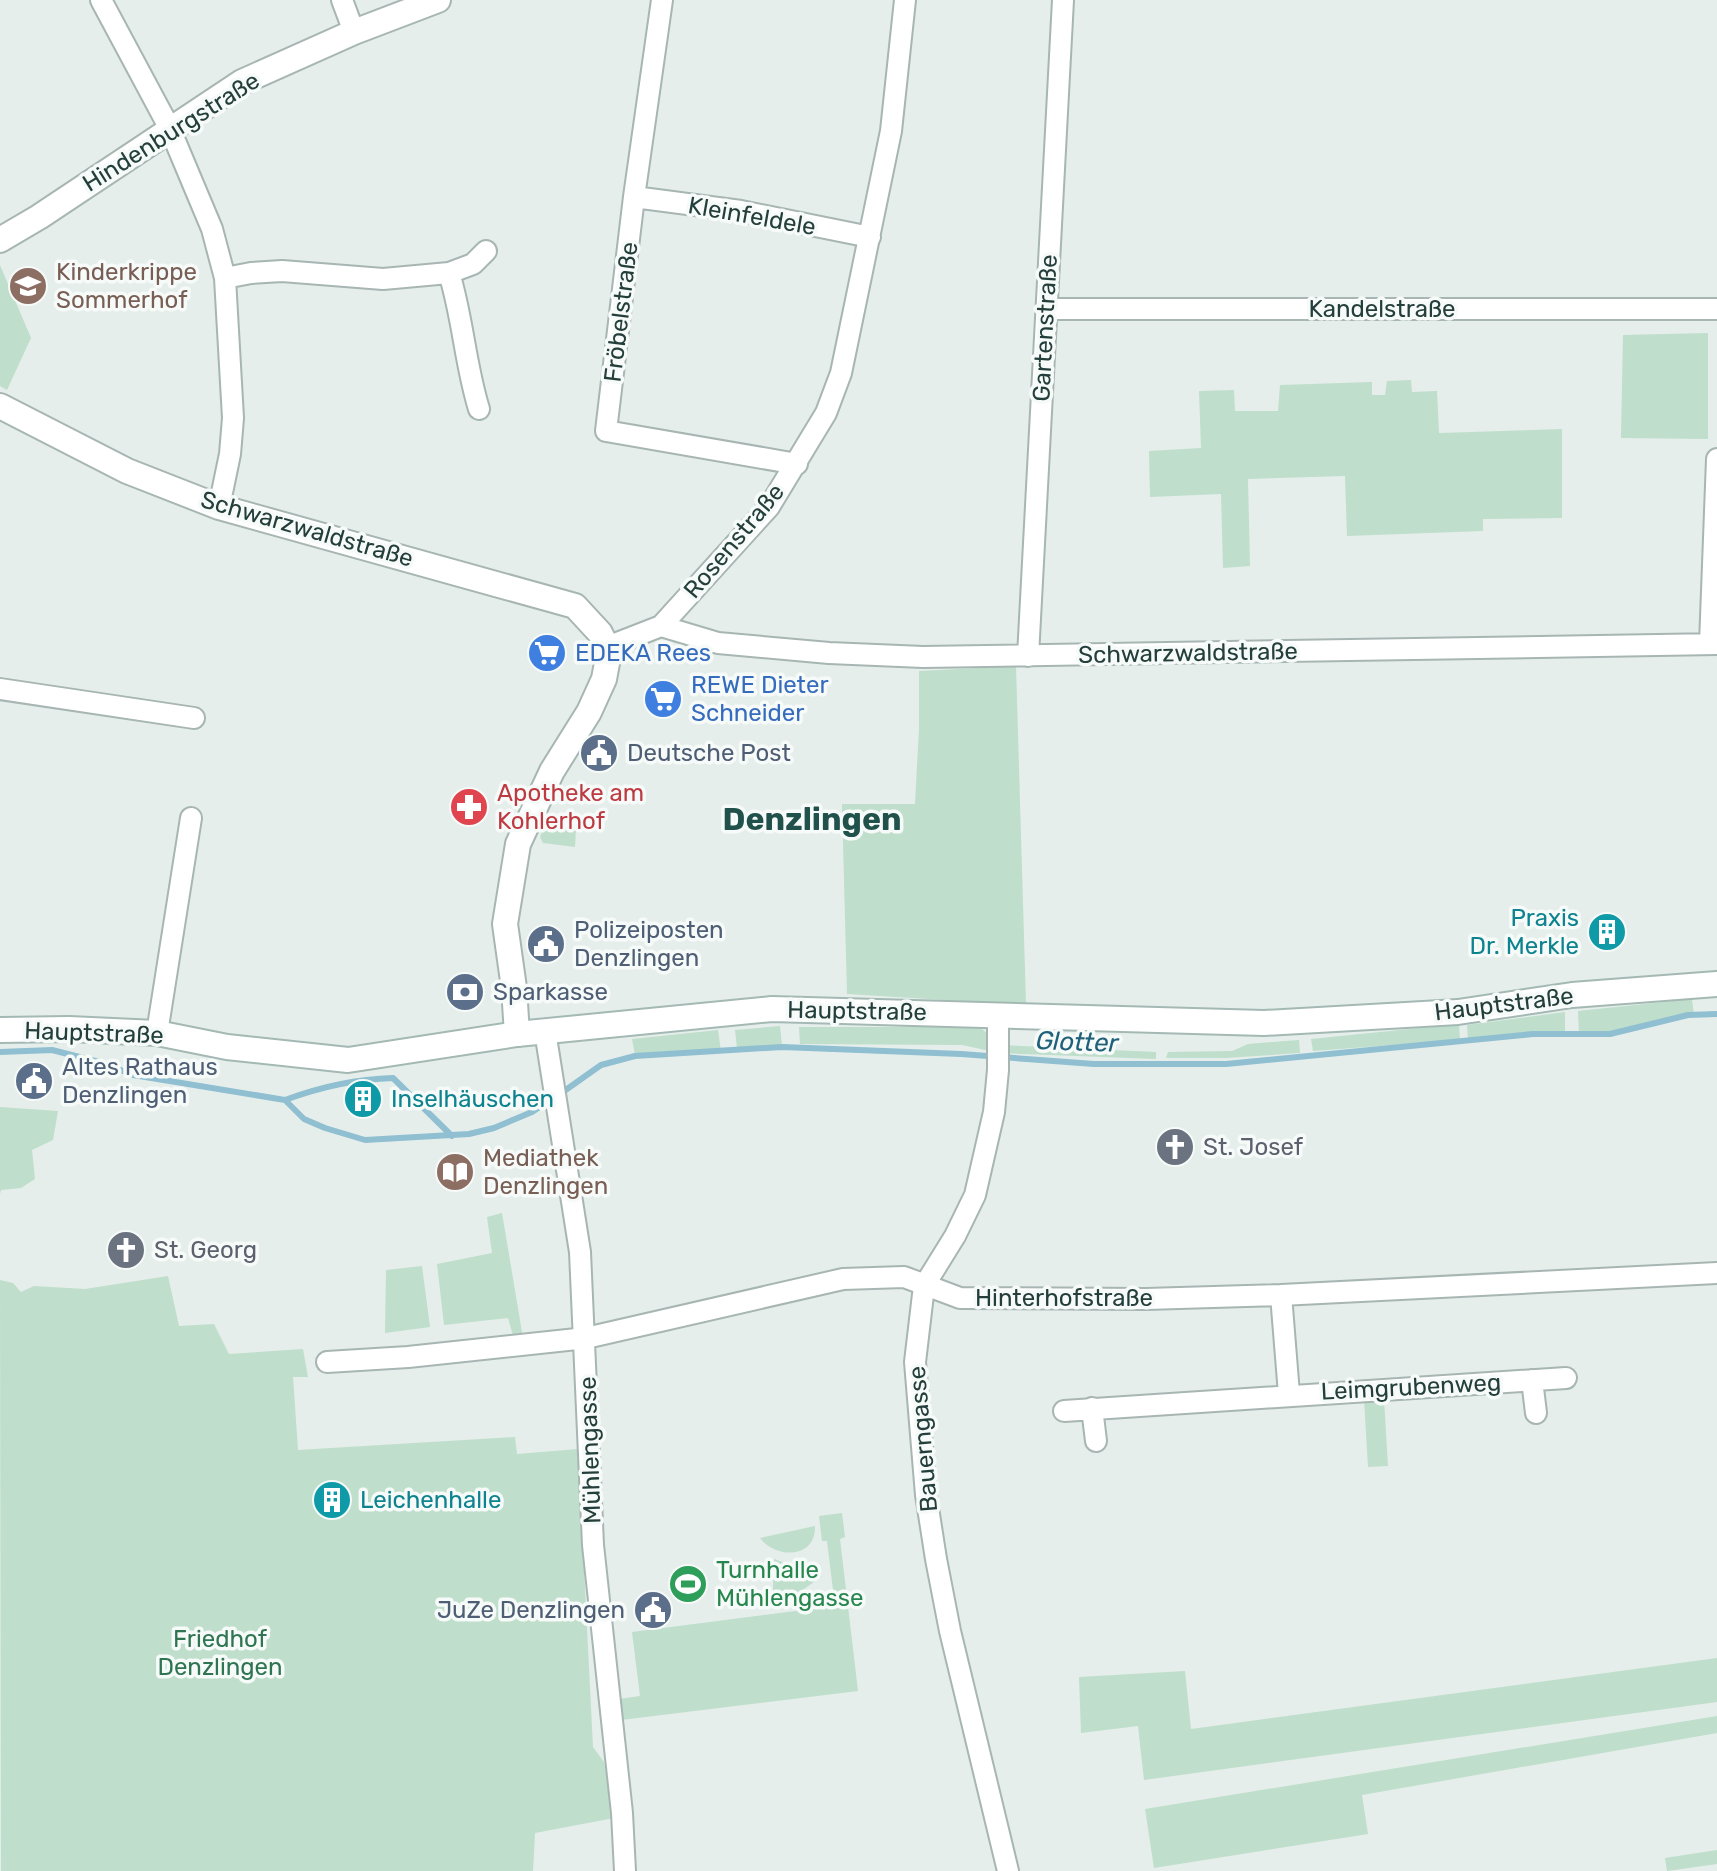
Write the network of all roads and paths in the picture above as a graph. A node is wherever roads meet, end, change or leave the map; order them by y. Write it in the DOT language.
graph roads {
  1 [pos="101,0"];
  2 [pos="342,0"];
  3 [pos="438,0"];
  4 [pos="662,0"];
  5 [pos="905,0"];
  6 [pos="1063,0"];
  7 [pos="354,32"];
  8 [pos="170,129"];
  9 [pos="634,197"];
  10 [pos="870,237"];
  11 [pos="0,240"];
  12 [pos="486,251"];
  13 [pos="449,273"];
  14 [pos="225,278"];
  15 [pos="1046,309"];
  16 [pos="1717,309"];
  17 [pos="0,406"];
  18 [pos="479,409"];
  19 [pos="1717,459"];
  20 [pos="797,464"];
  21 [pos="219,507"];
  22 [pos="661,626"];
  23 [pos="1713,644"];
  24 [pos="607,647"];
  25 [pos="1028,656"];
  26 [pos="0,689"];
  27 [pos="194,718"];
  28 [pos="191,818"];
  29 [pos="1717,984"];
  30 [pos="998,1015"];
  31 [pos="0,1030"];
  32 [pos="545,1031"];
  33 [pos="157,1033"];
  34 [pos="517,1034"];
  35 [pos="1717,1273"];
  36 [pos="924,1286"];
  37 [pos="1281,1295"];
  38 [pos="586,1338"];
  39 [pos="327,1362"];
  40 [pos="1566,1378"];
  41 [pos="1532,1380"];
  42 [pos="1289,1394"];
  43 [pos="1092,1408"];
  44 [pos="1064,1411"];
  45 [pos="1536,1413"];
  46 [pos="1096,1441"];
  47 [pos="625,1871"];
  48 [pos="1008,1871"];
  1 -- 8 [label="street"];
  2 -- 7 [label="street"];
  3 -- 7 [label="main road, Hindenburgstraße"];
  4 -- 9 [label="street, Fröbelstraße"];
  5 -- 10 [label="street, Rosenstraße"];
  6 -- 15 [label="street, Gartenstraße"];
  7 -- 8 [label="main road, Hindenburgstraße"];
  8 -- 11 [label="main road, Hindenburgstraße"];
  8 -- 14 [label="street"];
  9 -- 10 [label="street, Kleinfeldele"];
  9 -- 20 [label="street, Fröbelstraße"];
  10 -- 20 [label="street, Rosenstraße"];
  12 -- 13 [label="street"];
  13 -- 14 [label="street"];
  13 -- 18 [label="street"];
  14 -- 21 [label="street"];
  15 -- 16 [label="street, Kandelstraße"];
  15 -- 25 [label="street, Gartenstraße"];
  17 -- 21 [label="main road, Schwarzwaldstraße"];
  19 -- 23 [label="street"];
  20 -- 22 [label="street, Rosenstraße"];
  21 -- 24 [label="main road, Schwarzwaldstraße"];
  22 -- 24 [label="street, Rosenstraße"];
  22 -- 25 [label="street, Schwarzwaldstraße"];
  23 -- 25 [label="street, Schwarzwaldstraße"];
  24 -- 34 [label="main road"];
  26 -- 27 [label="street"];
  28 -- 33 [label="street"];
  29 -- 30 [label="main road, Hauptstraße"];
  30 -- 32 [label="main road, Hauptstraße"];
  30 -- 36 [label="street, Bauerngasse"];
  31 -- 33 [label="main road, Hauptstraße"];
  32 -- 34 [label="main road, Hauptstraße"];
  32 -- 38 [label="street, Mühlengasse"];
  33 -- 34 [label="main road, Hauptstraße"];
  35 -- 37 [label="street, Hinterhofstraße"];
  36 -- 37 [label="street, Hinterhofstraße"];
  36 -- 38 [label="street, Hinterhofstraße"];
  36 -- 48 [label="street, Bauerngasse"];
  37 -- 42 [label="street, Leimgrubenweg"];
  38 -- 39 [label="street, Hinterhofstraße"];
  38 -- 47 [label="street, Mühlengasse"];
  40 -- 41 [label="street, Leimgrubenweg"];
  41 -- 42 [label="street, Leimgrubenweg"];
  41 -- 45 [label="street, Leimgrubenweg"];
  42 -- 43 [label="street, Leimgrubenweg"];
  43 -- 44 [label="street, Leimgrubenweg"];
  43 -- 46 [label="street"];
}
